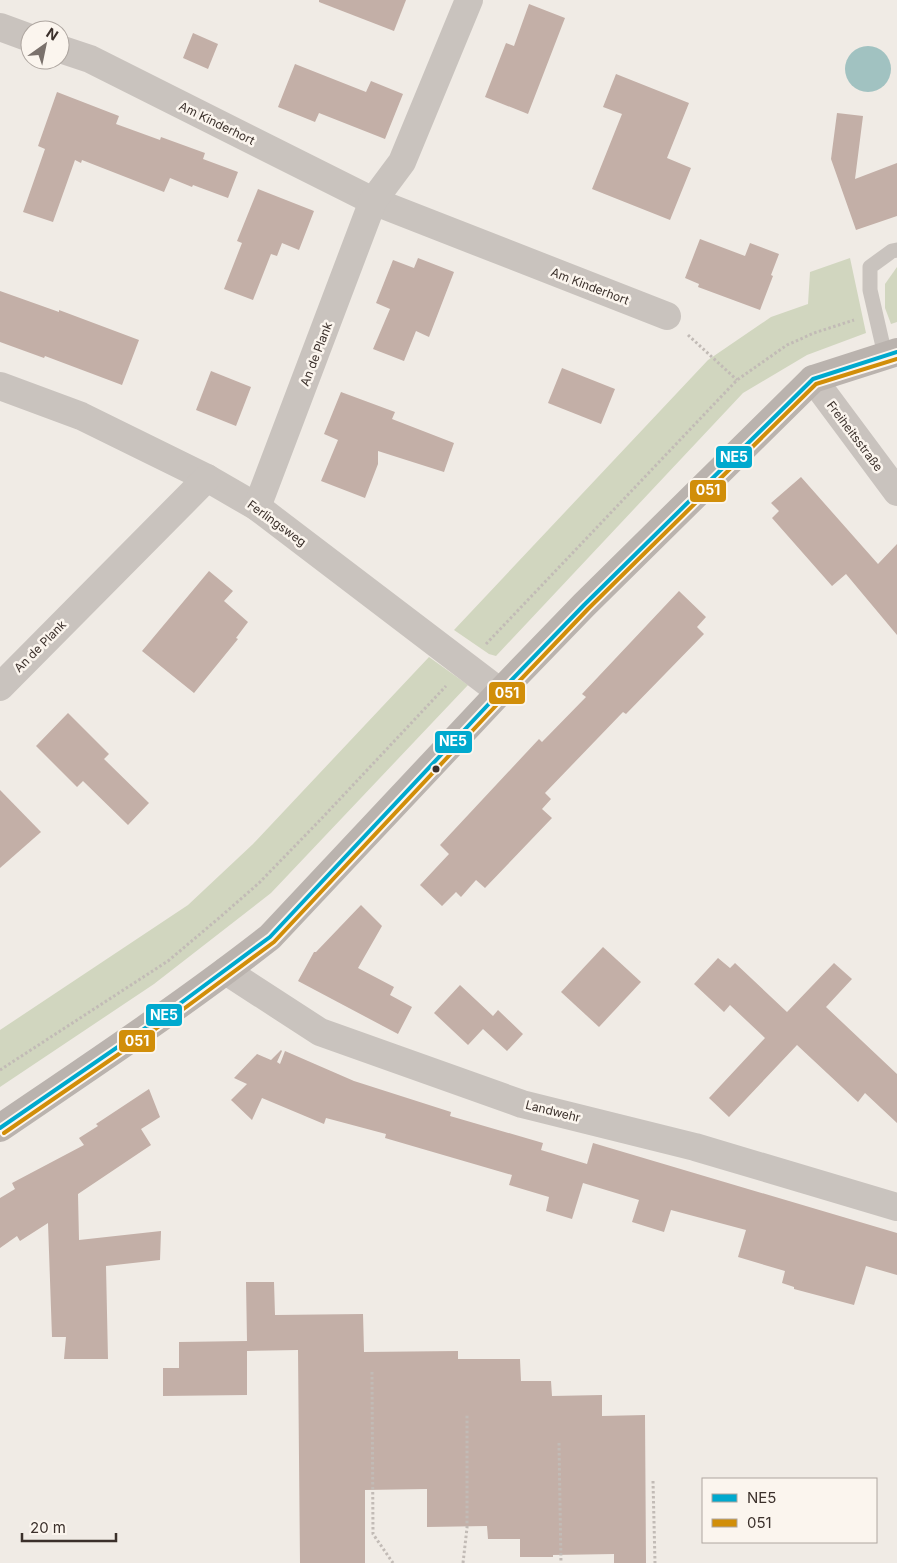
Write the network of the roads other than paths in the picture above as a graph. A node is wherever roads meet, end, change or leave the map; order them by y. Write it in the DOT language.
graph roads {
  1 [pos="469,0"];
  2 [pos="0,27"];
  3 [pos="20,34"];
  4 [pos="70,52"];
  5 [pos="373,201"];
  6 [pos="897,250"];
  7 [pos="667,316"];
  8 [pos="891,353"];
  9 [pos="813,379"];
  10 [pos="0,386"];
  11 [pos="207,478"];
  12 [pos="897,492"];
  13 [pos="258,507"];
  14 [pos="0,687"];
  15 [pos="500,692"];
  16 [pos="226,972"];
  17 [pos="0,1128"];
  18 [pos="897,1207"];
  1 -- 5 [label="street"];
  2 -- 3 [label="street"];
  4 -- 5 [label="street, Am Kinderhort"];
  5 -- 7 [label="street, Am Kinderhort"];
  5 -- 13 [label="street, An de Plank"];
  6 -- 8 [label="lane"];
  8 -- 9 [label="street"];
  9 -- 12 [label="street, Freiheitsstraße"];
  9 -- 15 [label="street"];
  10 -- 11 [label="street, Ferlingsweg"];
  11 -- 13 [label="street, Ferlingsweg"];
  11 -- 14 [label="street, An de Plank"];
  13 -- 15 [label="street, Ferlingsweg"];
  15 -- 16 [label="street"];
  16 -- 17 [label="street"];
  16 -- 18 [label="street, Landwehr"];
}
